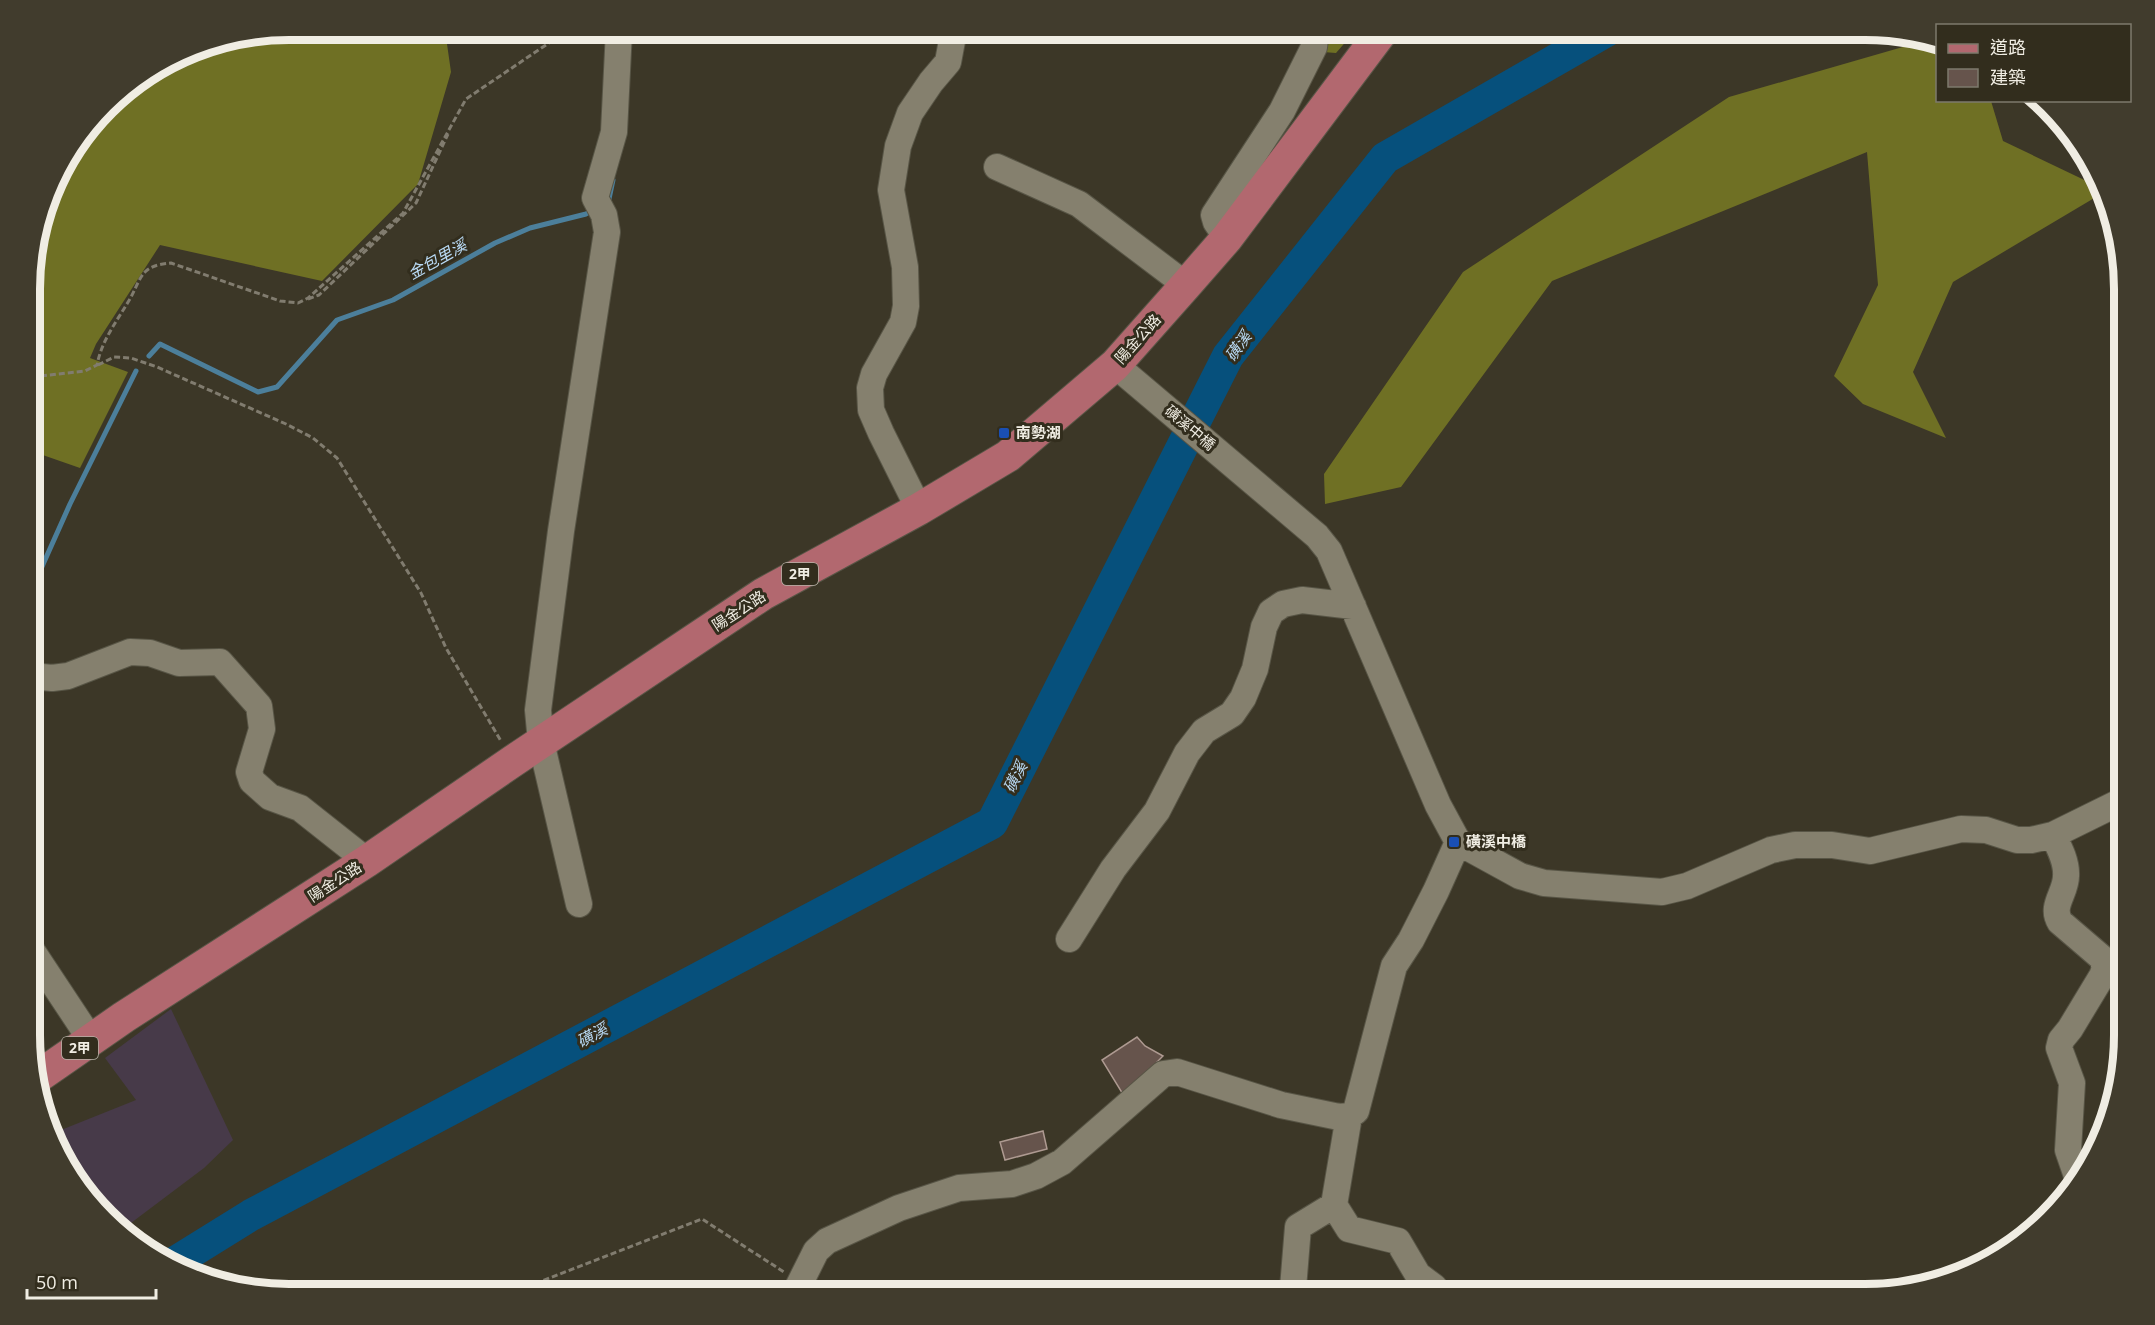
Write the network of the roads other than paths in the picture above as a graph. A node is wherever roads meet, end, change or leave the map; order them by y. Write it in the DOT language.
graph roads {
  1 [pos="619,40"];
  2 [pos="952,40"];
  3 [pos="1315,40"];
  4 [pos="1376,40"];
  5 [pos="997,167"];
  6 [pos="1227,238"];
  7 [pos="1186,285"];
  8 [pos="1115,365"];
  9 [pos="919,509"];
  10 [pos="1353,606"];
  11 [pos="40,677"];
  12 [pos="541,742"];
  13 [pos="2115,804"];
  14 [pos="2053,835"];
  15 [pos="1458,842"];
  16 [pos="367,861"];
  17 [pos="579,904"];
  18 [pos="1069,939"];
  19 [pos="40,963"];
  20 [pos="91,1040"];
  21 [pos="44,1073"];
  22 [pos="1349,1116"];
  23 [pos="2075,1170"];
  24 [pos="1334,1205"];
  25 [pos="799,1284"];
  26 [pos="1293,1284"];
  27 [pos="1430,1284"];
  1 -- 12 [label="street"];
  2 -- 9 [label="street"];
  3 -- 6 [label="street"];
  4 -- 6 [label="main road, 陽金公路 / 2甲"];
  5 -- 7 [label="street"];
  6 -- 7 [label="main road, 陽金公路 / 2甲"];
  7 -- 8 [label="main road, 陽金公路 / 2甲"];
  8 -- 9 [label="main road, 陽金公路 / 2甲"];
  8 -- 10 [label="street, 磺溪中橋"];
  9 -- 12 [label="main road, 陽金公路 / 2甲"];
  10 -- 15 [label="street, 磺溪中橋"];
  10 -- 18 [label="street"];
  11 -- 16 [label="street"];
  12 -- 16 [label="main road, 陽金公路 / 2甲"];
  12 -- 17 [label="street"];
  13 -- 14 [label="street"];
  14 -- 15 [label="street"];
  14 -- 23 [label="street"];
  15 -- 22 [label="street"];
  16 -- 20 [label="main road, 陽金公路 / 2甲"];
  19 -- 20 [label="street"];
  20 -- 21 [label="main road, 陽金公路 / 2甲"];
  22 -- 24 [label="street"];
  22 -- 25 [label="street"];
  24 -- 26 [label="street"];
  24 -- 27 [label="street"];
}
